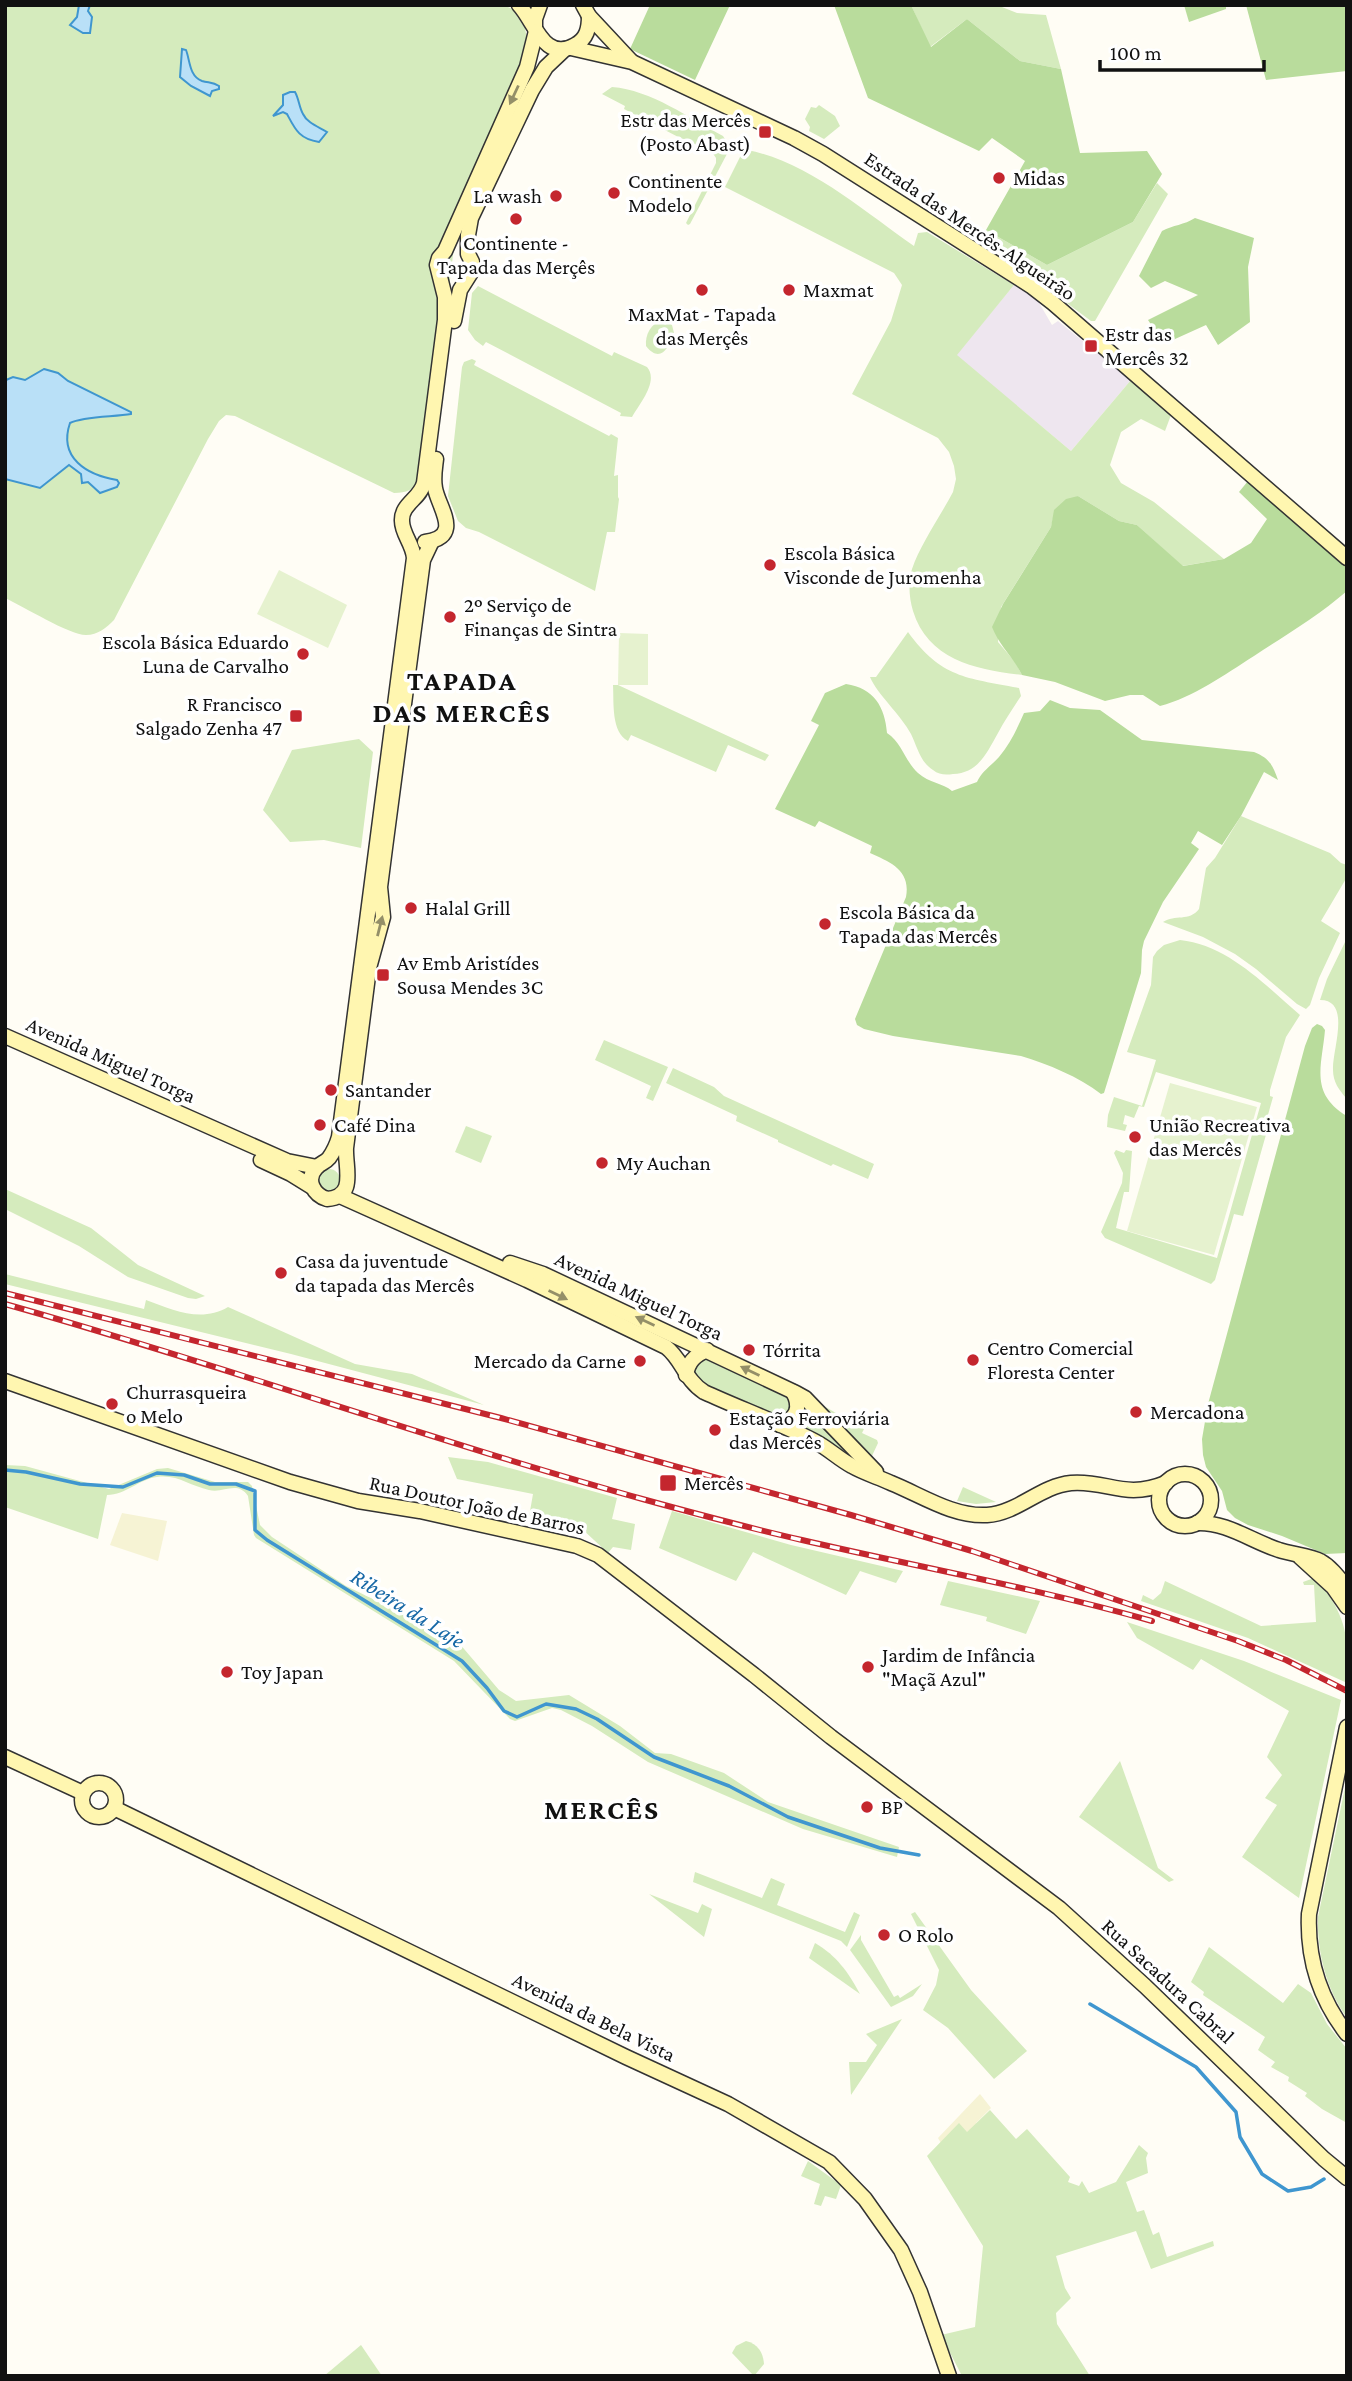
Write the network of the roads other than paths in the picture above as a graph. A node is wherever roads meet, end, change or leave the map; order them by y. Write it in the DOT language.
graph roads {
  1 [pos="519,5"];
  2 [pos="540,5"];
  3 [pos="586,11"];
  4 [pos="535,29"];
  5 [pos="568,48"];
  6 [pos="632,62"];
  7 [pos="445,251"];
  8 [pos="468,254"];
  9 [pos="441,278"];
  10 [pos="464,281"];
  11 [pos="415,499"];
  12 [pos="442,505"];
  13 [pos="406,533"];
  14 [pos="432,541"];
  15 [pos="1347,558"];
  16 [pos="5,1036"];
  17 [pos="5,1045"];
  18 [pos="321,1164"];
  19 [pos="347,1175"];
  20 [pos="312,1187"];
  21 [pos="340,1196"];
  22 [pos="707,1350"];
  23 [pos="686,1375"];
  24 [pos="5,1381"];
  25 [pos="793,1392"];
  26 [pos="780,1425"];
  27 [pos="892,1483"];
  28 [pos="1166,1483"];
  29 [pos="1128,1491"];
  30 [pos="1210,1499"];
  31 [pos="1161,1511"];
  32 [pos="1197,1523"];
  33 [pos="1226,1527"];
  34 [pos="1300,1557"];
  35 [pos="1347,1588"];
  36 [pos="1347,1607"];
  37 [pos="1347,1727"];
  38 [pos="5,1757"];
  39 [pos="83,1793"];
  40 [pos="114,1808"];
  41 [pos="950,1827"];
  42 [pos="1347,2034"];
  43 [pos="1347,2178"];
  44 [pos="948,2376"];
  1 -- 4 [label="street, Estrada das Mercês-Algueirão"];
  2 -- 4 [label="street"];
  3 -- 5 [label="street, Estrada das Mercês-Algueirão"];
  3 -- 6 [label="street, Estrada das Mercês-Algueirão"];
  4 -- 5 [label="street, Estrada das Mercês-Algueirão"];
  4 -- 7 [label="street, one-way"];
  5 -- 6 [label="street, Estrada das Mercês-Algueirão"];
  5 -- 8 [label="street"];
  6 -- 15 [label="street, Estrada das Mercês-Algueirão"];
  7 -- 8 [label="street"];
  7 -- 9 [label="street"];
  8 -- 10 [label="street"];
  9 -- 10 [label="street"];
  9 -- 11 [label="street"];
  10 -- 12 [label="street"];
  11 -- 12 [label="street"];
  11 -- 13 [label="street"];
  12 -- 14 [label="street"];
  13 -- 14 [label="street"];
  13 -- 18 [label="street"];
  19 -- 14 [label="street, one-way"];
  16 -- 18 [label="street, Avenida Miguel Torga"];
  17 -- 20 [label="street, Avenida Miguel Torga"];
  18 -- 19 [label="street"];
  18 -- 20 [label="street"];
  19 -- 21 [label="street"];
  22 -- 19 [label="street, Avenida Miguel Torga, one-way"];
  20 -- 21 [label="street"];
  21 -- 23 [label="street, Avenida Miguel Torga, one-way"];
  22 -- 23 [label="street"];
  25 -- 22 [label="street, Avenida Miguel Torga, one-way"];
  23 -- 26 [label="street, Avenida Miguel Torga"];
  24 -- 41 [label="street, Rua Doutor João de Barros"];
  25 -- 26 [label="street"];
  25 -- 27 [label="street, Avenida Miguel Torga"];
  26 -- 27 [label="street, Avenida Miguel Torga"];
  27 -- 29 [label="street, Avenida Miguel Torga"];
  28 -- 29 [label="street, Avenida Miguel Torga"];
  28 -- 30 [label="street"];
  28 -- 31 [label="street"];
  29 -- 31 [label="street, Avenida Miguel Torga"];
  30 -- 32 [label="street"];
  30 -- 33 [label="street"];
  31 -- 32 [label="street"];
  32 -- 33 [label="street"];
  33 -- 34 [label="street"];
  34 -- 35 [label="street"];
  34 -- 36 [label="street"];
  37 -- 42 [label="street"];
  38 -- 39 [label="street"];
  39 -- 40 [label="street"];
  39 -- 40 [label="street"];
  40 -- 44 [label="street, Avenida da Bela Vista"];
  41 -- 43 [label="street, Rua Sacadura Cabral"];
}
